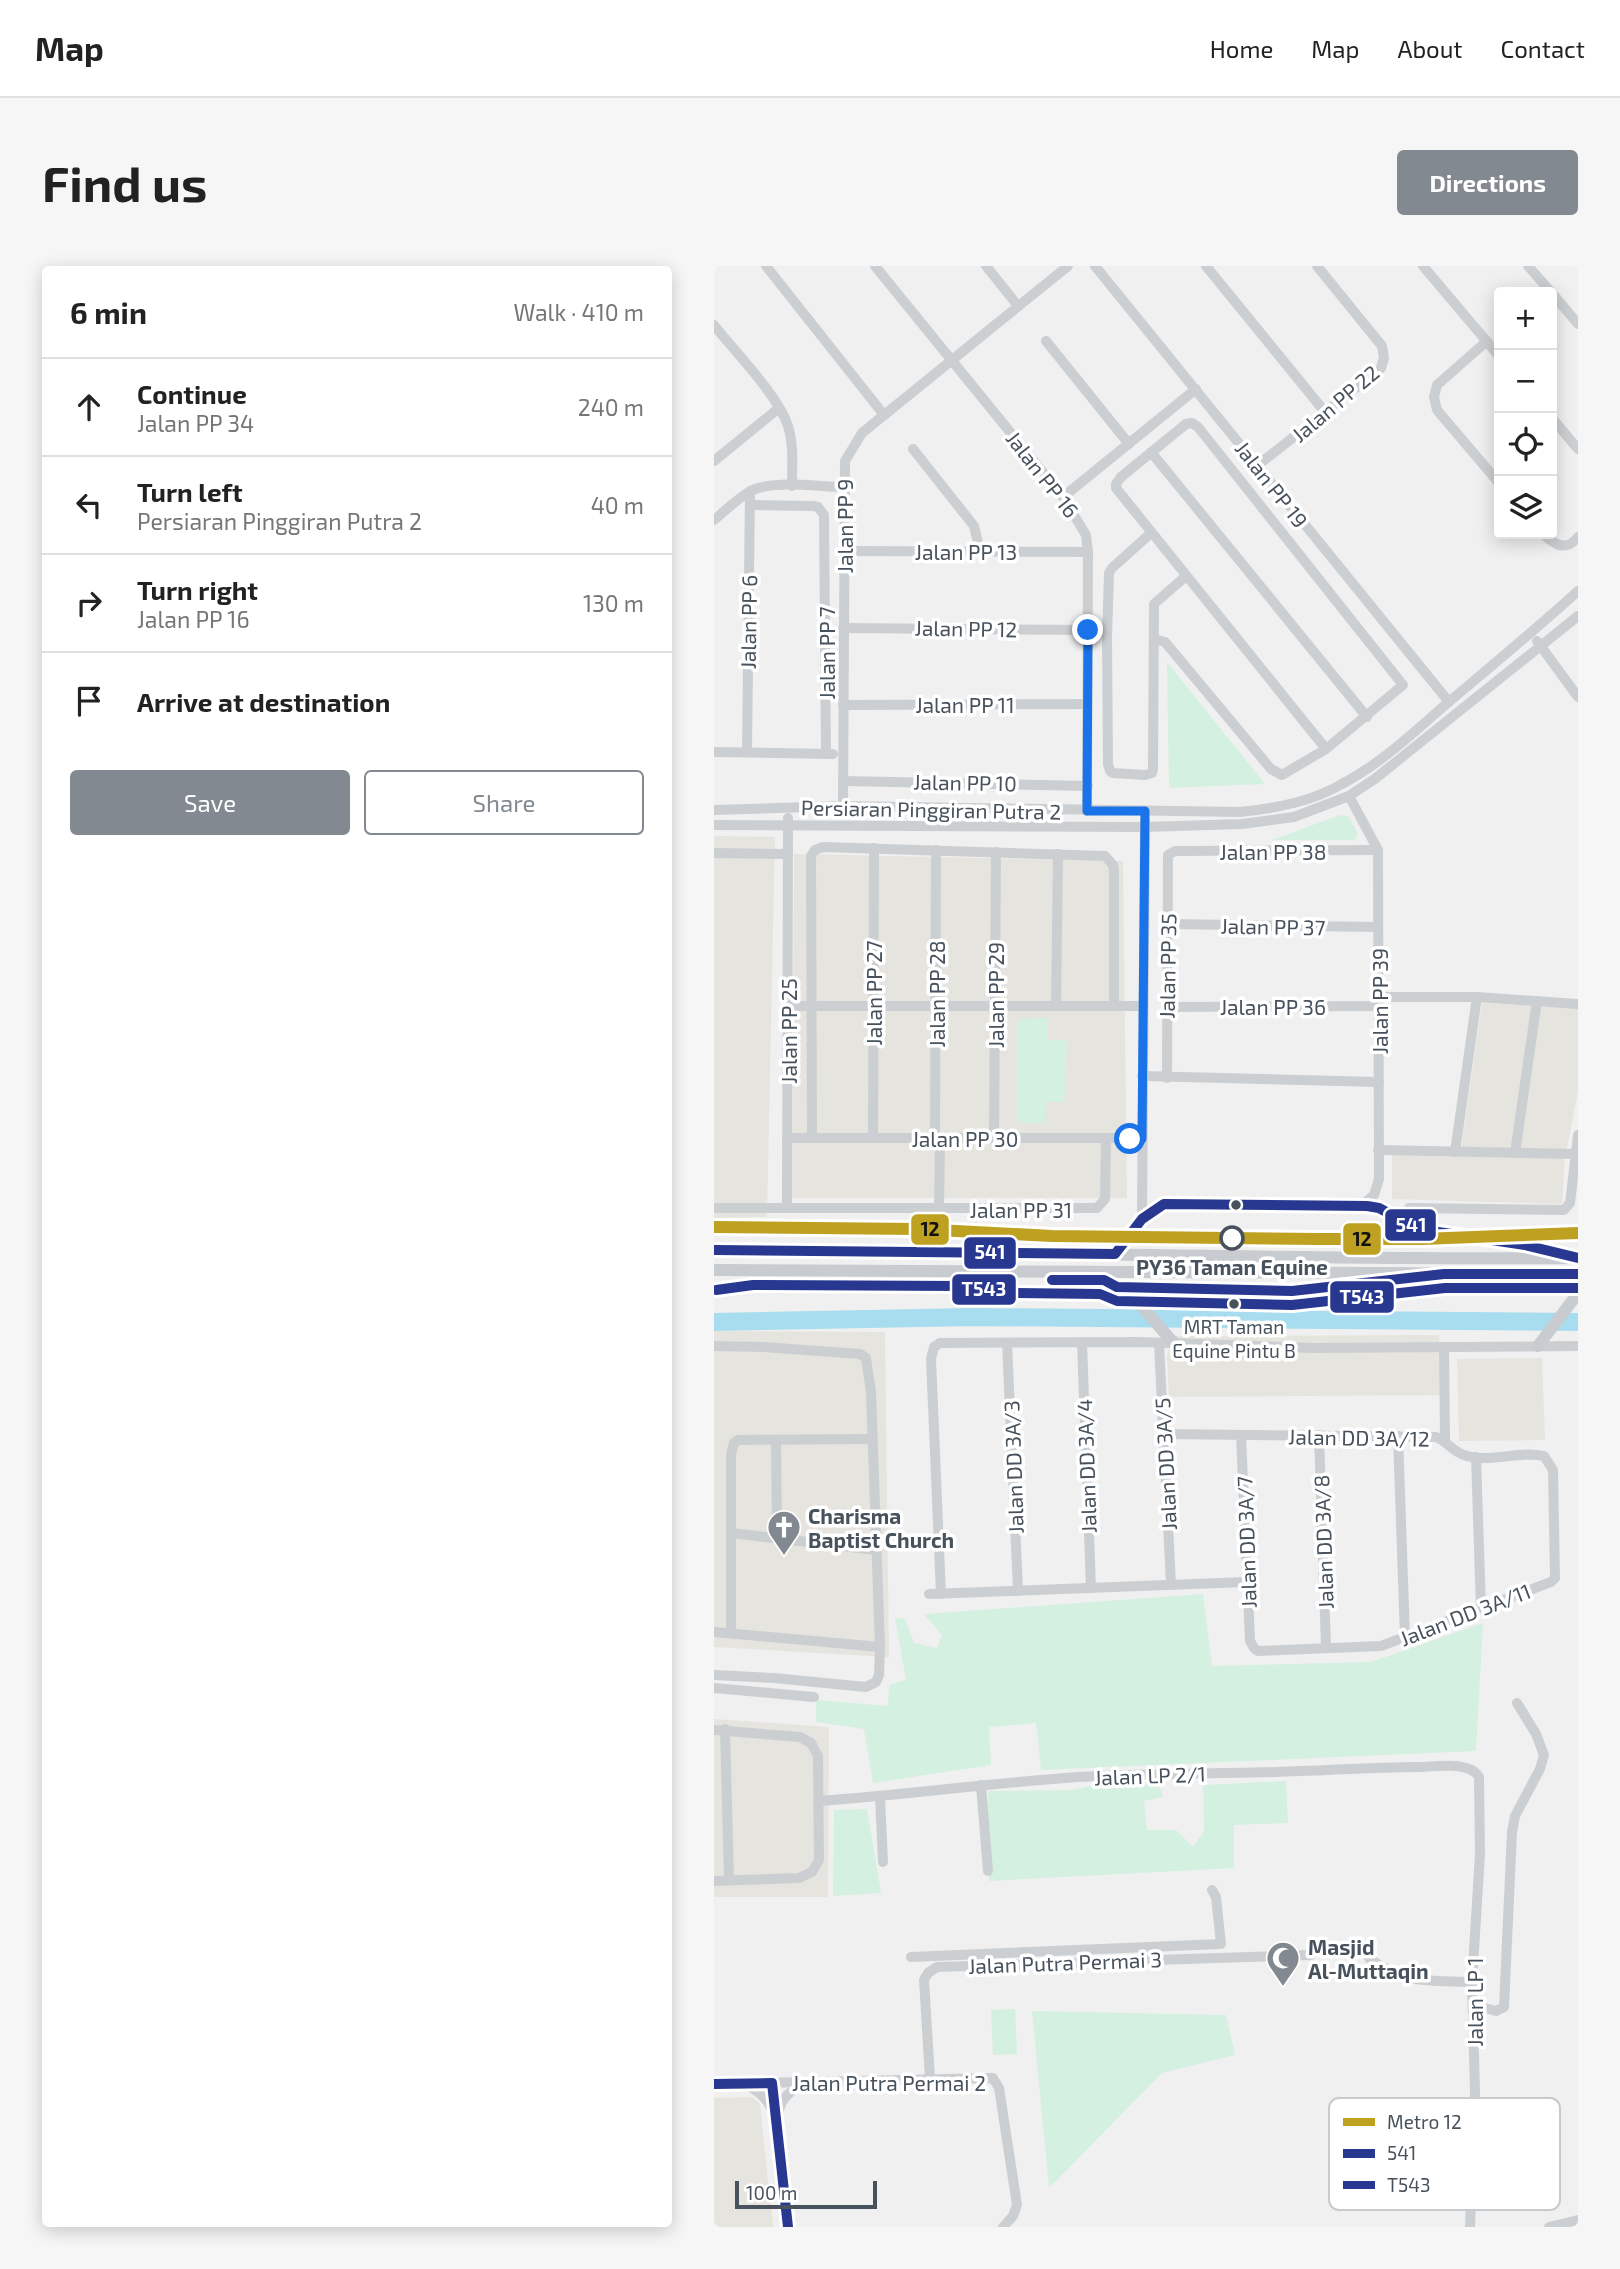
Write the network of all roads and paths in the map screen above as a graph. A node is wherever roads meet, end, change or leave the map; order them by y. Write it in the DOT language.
graph roads {
  1 [pos="765,266"];
  2 [pos="875,266"];
  3 [pos="986,266"];
  4 [pos="1068,266"];
  5 [pos="1095,266"];
  6 [pos="1206,266"];
  7 [pos="1317,266"];
  8 [pos="1423,266"];
  9 [pos="1528,266"];
  10 [pos="1546,287"];
  11 [pos="1557,300"];
  12 [pos="1018,306"];
  13 [pos="1578,324"];
  14 [pos="714,325"];
  15 [pos="1046,341"];
  16 [pos="1487,341"];
  17 [pos="1494,350"];
  18 [pos="952,360"];
  19 [pos="1196,389"];
  20 [pos="779,408"];
  21 [pos="1325,412"];
  22 [pos="884,415"];
  23 [pos="1557,424"];
  24 [pos="1129,444"];
  25 [pos="914,449"];
  26 [pos="1578,449"];
  27 [pos="1151,452"];
  28 [pos="715,458"];
  29 [pos="1258,465"];
  30 [pos="1494,477"];
  31 [pos="792,486"];
  32 [pos="844,488"];
  33 [pos="750,491"];
  34 [pos="1063,497"];
  35 [pos="750,505"];
  36 [pos="714,520"];
  37 [pos="1151,533"];
  38 [pos="1578,537"];
  39 [pos="1549,539"];
  40 [pos="843,551"];
  41 [pos="980,551"];
  42 [pos="1088,552"];
  43 [pos="1186,576"];
  44 [pos="1578,592"];
  45 [pos="1578,616"];
  46 [pos="843,628"];
  47 [pos="1088,630"];
  48 [pos="1107,631"];
  49 [pos="1531,634"];
  50 [pos="1154,639"];
  51 [pos="1541,647"];
  52 [pos="1578,697"];
  53 [pos="1449,702"];
  54 [pos="843,705"];
  55 [pos="1087,705"];
  56 [pos="1367,717"];
  57 [pos="1325,749"];
  58 [pos="714,752"];
  59 [pos="747,752"];
  60 [pos="826,754"];
  61 [pos="842,754"];
  62 [pos="843,781"];
  63 [pos="1088,786"];
  64 [pos="1349,796"];
  65 [pos="843,806"];
  66 [pos="788,808"];
  67 [pos="714,810"];
  68 [pos="1087,811"];
  69 [pos="1145,811"];
  70 [pos="788,824"];
  71 [pos="714,825"];
  72 [pos="1145,827"];
  73 [pos="874,848"];
  74 [pos="936,850"];
  75 [pos="1378,850"];
  76 [pos="996,852"];
  77 [pos="714,853"];
  78 [pos="788,854"];
  79 [pos="1058,854"];
  80 [pos="1168,855"];
  81 [pos="1168,924"];
  82 [pos="1378,927"];
  83 [pos="1477,998"];
  84 [pos="1379,1001"];
  85 [pos="1537,1001"];
  86 [pos="1578,1003"];
  87 [pos="788,1006"];
  88 [pos="812,1006"];
  89 [pos="873,1006"];
  90 [pos="936,1006"];
  91 [pos="995,1006"];
  92 [pos="1056,1006"];
  93 [pos="1114,1006"];
  94 [pos="1143,1006"];
  95 [pos="1167,1007"];
  96 [pos="1142,1076"];
  97 [pos="1167,1078"];
  98 [pos="1379,1082"];
  99 [pos="1578,1135"];
  100 [pos="787,1138"];
  101 [pos="812,1138"];
  102 [pos="873,1138"];
  103 [pos="938,1138"];
  104 [pos="994,1138"];
  105 [pos="1106,1139"];
  106 [pos="1142,1139"];
  107 [pos="1378,1150"];
  108 [pos="1455,1152"];
  109 [pos="1515,1153"];
  110 [pos="1575,1154"];
  111 [pos="1379,1179"];
  112 [pos="1361,1206"];
  113 [pos="714,1208"];
  114 [pos="787,1208"];
  115 [pos="1409,1208"];
  116 [pos="939,1209"];
  117 [pos="1142,1218"];
  118 [pos="1403,1223"];
  119 [pos="714,1250"];
  120 [pos="1115,1254"];
  121 [pos="1575,1258"];
  122 [pos="714,1270"];
  123 [pos="752,1271"];
  124 [pos="959,1272"];
  125 [pos="1578,1274"];
  126 [pos="714,1276"];
  127 [pos="1578,1293"];
  128 [pos="1162,1339"];
  129 [pos="1542,1341"];
  130 [pos="1007,1343"];
  131 [pos="1082,1343"];
  132 [pos="1176,1345"];
  133 [pos="714,1346"];
  134 [pos="1578,1346"];
  135 [pos="1444,1347"];
  136 [pos="1163,1434"];
  137 [pos="1241,1435"];
  138 [pos="1319,1436"];
  139 [pos="1398,1436"];
  140 [pos="872,1439"];
  141 [pos="776,1440"];
  142 [pos="1445,1440"];
  143 [pos="1476,1457"];
  144 [pos="731,1533"];
  145 [pos="777,1538"];
  146 [pos="876,1550"];
  147 [pos="1246,1583"];
  148 [pos="1171,1585"];
  149 [pos="1091,1588"];
  150 [pos="1018,1591"];
  151 [pos="929,1594"];
  152 [pos="941,1594"];
  153 [pos="1481,1609"];
  154 [pos="714,1632"];
  155 [pos="731,1633"];
  156 [pos="1405,1637"];
  157 [pos="880,1647"];
  158 [pos="1254,1648"];
  159 [pos="1326,1648"];
  160 [pos="714,1675"];
  161 [pos="714,1688"];
  162 [pos="814,1697"];
  163 [pos="1517,1703"];
  164 [pos="720,1729"];
  165 [pos="1479,1777"];
  166 [pos="981,1786"];
  167 [pos="880,1797"];
  168 [pos="818,1801"];
  169 [pos="883,1862"];
  170 [pos="988,1871"];
  171 [pos="729,1880"];
  172 [pos="714,1881"];
  173 [pos="1212,1890"];
  174 [pos="1311,1955"];
  175 [pos="911,1957"];
  176 [pos="1369,1958"];
  177 [pos="1472,1982"];
  178 [pos="1473,2006"];
  179 [pos="930,2079"];
  180 [pos="772,2082"];
  181 [pos="806,2082"];
  182 [pos="743,2083"];
  183 [pos="714,2084"];
  184 [pos="1475,2098"];
  185 [pos="776,2123"];
  186 [pos="1578,2220"];
  187 [pos="789,2227"];
  188 [pos="1003,2227"];
  189 [pos="1549,2227"];
  1 -- 22 [label="street"];
  2 -- 18 [label="street, Jalan PP 16"];
  3 -- 12 [label="street"];
  4 -- 12 [label="street, Jalan PP 9"];
  5 -- 19 [label="street, Jalan PP 19"];
  6 -- 21 [label="street"];
  7 -- 21 [label="street, Jalan PP 22"];
  8 -- 16 [label="street"];
  9 -- 10 [label="street"];
  11 -- 13 [label="street"];
  12 -- 18 [label="street, Jalan PP 9"];
  14 -- 20 [label="street"];
  15 -- 24 [label="street"];
  16 -- 17 [label="street"];
  16 -- 30 [label="street"];
  18 -- 22 [label="street, Jalan PP 9"];
  18 -- 34 [label="street, Jalan PP 16"];
  19 -- 24 [label="street"];
  19 -- 29 [label="street, Jalan PP 19"];
  20 -- 28 [label="street"];
  20 -- 31 [label="street"];
  21 -- 29 [label="street, Jalan PP 22"];
  22 -- 32 [label="street, Jalan PP 9"];
  23 -- 26 [label="street"];
  24 -- 34 [label="street"];
  25 -- 41 [label="street"];
  27 -- 37 [label="street"];
  27 -- 56 [label="street"];
  27 -- 56 [label="street"];
  29 -- 53 [label="street, Jalan PP 19"];
  31 -- 32 [label="street"];
  31 -- 33 [label="street"];
  32 -- 40 [label="street, Jalan PP 9"];
  33 -- 35 [label="street, Jalan PP 6"];
  33 -- 36 [label="street"];
  34 -- 42 [label="street, Jalan PP 16"];
  35 -- 59 [label="street, Jalan PP 6"];
  35 -- 60 [label="street, Jalan PP 7"];
  37 -- 43 [label="street"];
  37 -- 48 [label="street"];
  38 -- 39 [label="street"];
  40 -- 41 [label="street, Jalan PP 13"];
  40 -- 46 [label="street, Jalan PP 9"];
  41 -- 42 [label="street, Jalan PP 13"];
  42 -- 47 [label="street, Jalan PP 16"];
  43 -- 50 [label="street"];
  43 -- 57 [label="street"];
  44 -- 49 [label="street, Persiaran Pinggiran Putra 2"];
  45 -- 51 [label="street, Persiaran Pinggiran Putra 2"];
  46 -- 47 [label="street, Jalan PP 12"];
  46 -- 54 [label="street, Jalan PP 9"];
  47 -- 48 [label="street, Jalan PP 12"];
  47 -- 55 [label="street, Jalan PP 16"];
  48 -- 50 [label="street"];
  49 -- 51 [label="street"];
  49 -- 53 [label="street, Persiaran Pinggiran Putra 2"];
  50 -- 57 [label="street"];
  51 -- 52 [label="street"];
  51 -- 64 [label="street, Persiaran Pinggiran Putra 2"];
  53 -- 69 [label="street, Persiaran Pinggiran Putra 2"];
  54 -- 55 [label="street, Jalan PP 11"];
  54 -- 61 [label="street, Jalan PP 9"];
  55 -- 63 [label="street, Jalan PP 16"];
  56 -- 57 [label="street"];
  58 -- 59 [label="street"];
  59 -- 60 [label="street"];
  60 -- 61 [label="street"];
  61 -- 62 [label="street, Jalan PP 9"];
  62 -- 63 [label="street, Jalan PP 10"];
  62 -- 65 [label="street, Jalan PP 9"];
  63 -- 68 [label="street, Jalan PP 16"];
  64 -- 72 [label="street, Persiaran Pinggiran Putra 2"];
  64 -- 75 [label="street, Jalan PP 39"];
  65 -- 66 [label="street, Persiaran Pinggiran Putra 2"];
  65 -- 68 [label="street, Persiaran Pinggiran Putra 2"];
  66 -- 67 [label="street, Persiaran Pinggiran Putra 2"];
  66 -- 70 [label="street, Jalan PP 25"];
  68 -- 69 [label="street, Persiaran Pinggiran Putra 2"];
  69 -- 72 [label="street"];
  70 -- 71 [label="street, Persiaran Pinggiran Putra 2"];
  70 -- 72 [label="street, Persiaran Pinggiran Putra 2"];
  70 -- 78 [label="street, Jalan PP 25"];
  72 -- 94 [label="street"];
  73 -- 74 [label="street"];
  73 -- 88 [label="street"];
  73 -- 89 [label="street, Jalan PP 27"];
  74 -- 76 [label="street"];
  74 -- 90 [label="street, Jalan PP 28"];
  75 -- 80 [label="street, Jalan PP 38"];
  75 -- 82 [label="street, Jalan PP 39"];
  76 -- 79 [label="street"];
  76 -- 91 [label="street, Jalan PP 29"];
  77 -- 78 [label="street"];
  78 -- 87 [label="street, Jalan PP 25"];
  79 -- 92 [label="street"];
  79 -- 93 [label="street"];
  80 -- 81 [label="street, Jalan PP 35"];
  81 -- 82 [label="street, Jalan PP 37"];
  81 -- 95 [label="street, Jalan PP 35"];
  82 -- 84 [label="street, Jalan PP 39"];
  83 -- 84 [label="street, Jalan PP 36"];
  83 -- 85 [label="street, Jalan PP 36"];
  83 -- 108 [label="street"];
  84 -- 95 [label="street, Jalan PP 36"];
  84 -- 98 [label="street, Jalan PP 39"];
  85 -- 86 [label="street, Jalan PP 36"];
  85 -- 109 [label="street"];
  87 -- 88 [label="street"];
  87 -- 100 [label="street, Jalan PP 25"];
  88 -- 89 [label="street"];
  88 -- 101 [label="street"];
  89 -- 90 [label="street"];
  89 -- 102 [label="street, Jalan PP 27"];
  90 -- 91 [label="street"];
  90 -- 103 [label="street, Jalan PP 28"];
  91 -- 92 [label="street"];
  91 -- 104 [label="street, Jalan PP 29"];
  92 -- 93 [label="street"];
  93 -- 94 [label="street"];
  94 -- 96 [label="street"];
  95 -- 97 [label="street, Jalan PP 35"];
  96 -- 97 [label="street"];
  96 -- 106 [label="street"];
  97 -- 98 [label="street"];
  98 -- 107 [label="street, Jalan PP 39"];
  99 -- 110 [label="street"];
  100 -- 101 [label="street, Jalan PP 30"];
  100 -- 114 [label="street, Jalan PP 25"];
  101 -- 102 [label="street, Jalan PP 30"];
  102 -- 103 [label="street, Jalan PP 30"];
  103 -- 104 [label="street, Jalan PP 30"];
  103 -- 116 [label="street, Jalan PP 28"];
  104 -- 105 [label="street, Jalan PP 30"];
  105 -- 106 [label="street, Jalan PP 30"];
  105 -- 116 [label="street, Jalan PP 31"];
  106 -- 117 [label="street"];
  107 -- 108 [label="street"];
  107 -- 111 [label="street, Jalan PP 39"];
  108 -- 109 [label="street"];
  109 -- 110 [label="street"];
  110 -- 115 [label="street"];
  111 -- 112 [label="street"];
  111 -- 118 [label="street"];
  112 -- 117 [label="street"];
  112 -- 118 [label="street"];
  113 -- 114 [label="street"];
  114 -- 116 [label="street, Jalan PP 31"];
  117 -- 120 [label="street"];
  118 -- 121 [label="street"];
  119 -- 120 [label="main road"];
  120 -- 121 [label="main road"];
  122 -- 123 [label="main road"];
  123 -- 124 [label="main road"];
  123 -- 126 [label="main road"];
  124 -- 125 [label="main road"];
  124 -- 128 [label="main road"];
  127 -- 129 [label="main road"];
  128 -- 131 [label="street"];
  128 -- 132 [label="main road"];
  128 -- 136 [label="street, Jalan DD 3A/5"];
  129 -- 134 [label="street"];
  129 -- 135 [label="street"];
  130 -- 131 [label="street"];
  130 -- 150 [label="street, Jalan DD 3A/3"];
  130 -- 152 [label="street"];
  131 -- 149 [label="street, Jalan DD 3A/4"];
  132 -- 135 [label="street"];
  133 -- 140 [label="street"];
  135 -- 142 [label="street"];
  136 -- 137 [label="street, Jalan DD 3A/12"];
  136 -- 148 [label="street, Jalan DD 3A/5"];
  137 -- 138 [label="street, Jalan DD 3A/12"];
  137 -- 147 [label="street, Jalan DD 3A/7"];
  138 -- 139 [label="street, Jalan DD 3A/12"];
  138 -- 159 [label="street, Jalan DD 3A/8"];
  139 -- 142 [label="street, Jalan DD 3A/12"];
  139 -- 156 [label="street"];
  140 -- 141 [label="street"];
  140 -- 146 [label="street"];
  141 -- 144 [label="street"];
  141 -- 145 [label="street"];
  142 -- 143 [label="street, Jalan DD 3A/12"];
  143 -- 153 [label="street"];
  143 -- 153 [label="street, Jalan DD 3A/11"];
  144 -- 145 [label="street"];
  144 -- 155 [label="street"];
  145 -- 146 [label="street"];
  146 -- 157 [label="street"];
  147 -- 148 [label="street"];
  147 -- 158 [label="street, Jalan DD 3A/7"];
  148 -- 149 [label="street"];
  149 -- 150 [label="street"];
  150 -- 152 [label="street"];
  151 -- 152 [label="street"];
  153 -- 156 [label="street, Jalan DD 3A/11"];
  154 -- 155 [label="street"];
  155 -- 157 [label="street"];
  156 -- 159 [label="street, Jalan DD 3A/11"];
  157 -- 160 [label="street"];
  158 -- 159 [label="street, Jalan DD 3A/11"];
  161 -- 162 [label="street"];
  163 -- 178 [label="street"];
  164 -- 168 [label="street"];
  164 -- 171 [label="street"];
  165 -- 166 [label="street, Jalan LP 2/1"];
  165 -- 177 [label="street, Jalan LP 1"];
  166 -- 167 [label="street, Jalan LP 2/1"];
  166 -- 170 [label="street"];
  167 -- 168 [label="street, Jalan LP 2/1"];
  167 -- 169 [label="street"];
  168 -- 171 [label="street"];
  171 -- 172 [label="street"];
  173 -- 175 [label="street"];
  174 -- 179 [label="street, Jalan Putra Permai 3"];
  176 -- 177 [label="street"];
  177 -- 178 [label="street, Jalan LP 1"];
  178 -- 184 [label="street, Jalan LP 1"];
  179 -- 181 [label="street, Jalan Putra Permai 2"];
  179 -- 188 [label="street, Jalan Putra Permai 2"];
  180 -- 181 [label="street, Jalan Putra Permai 2"];
  180 -- 182 [label="street, Jalan Putra Permai 2"];
  180 -- 185 [label="street"];
  181 -- 185 [label="street"];
  182 -- 183 [label="street, Jalan Putra Permai 2"];
  182 -- 185 [label="street"];
  185 -- 187 [label="street"];
  186 -- 189 [label="street"];
}
